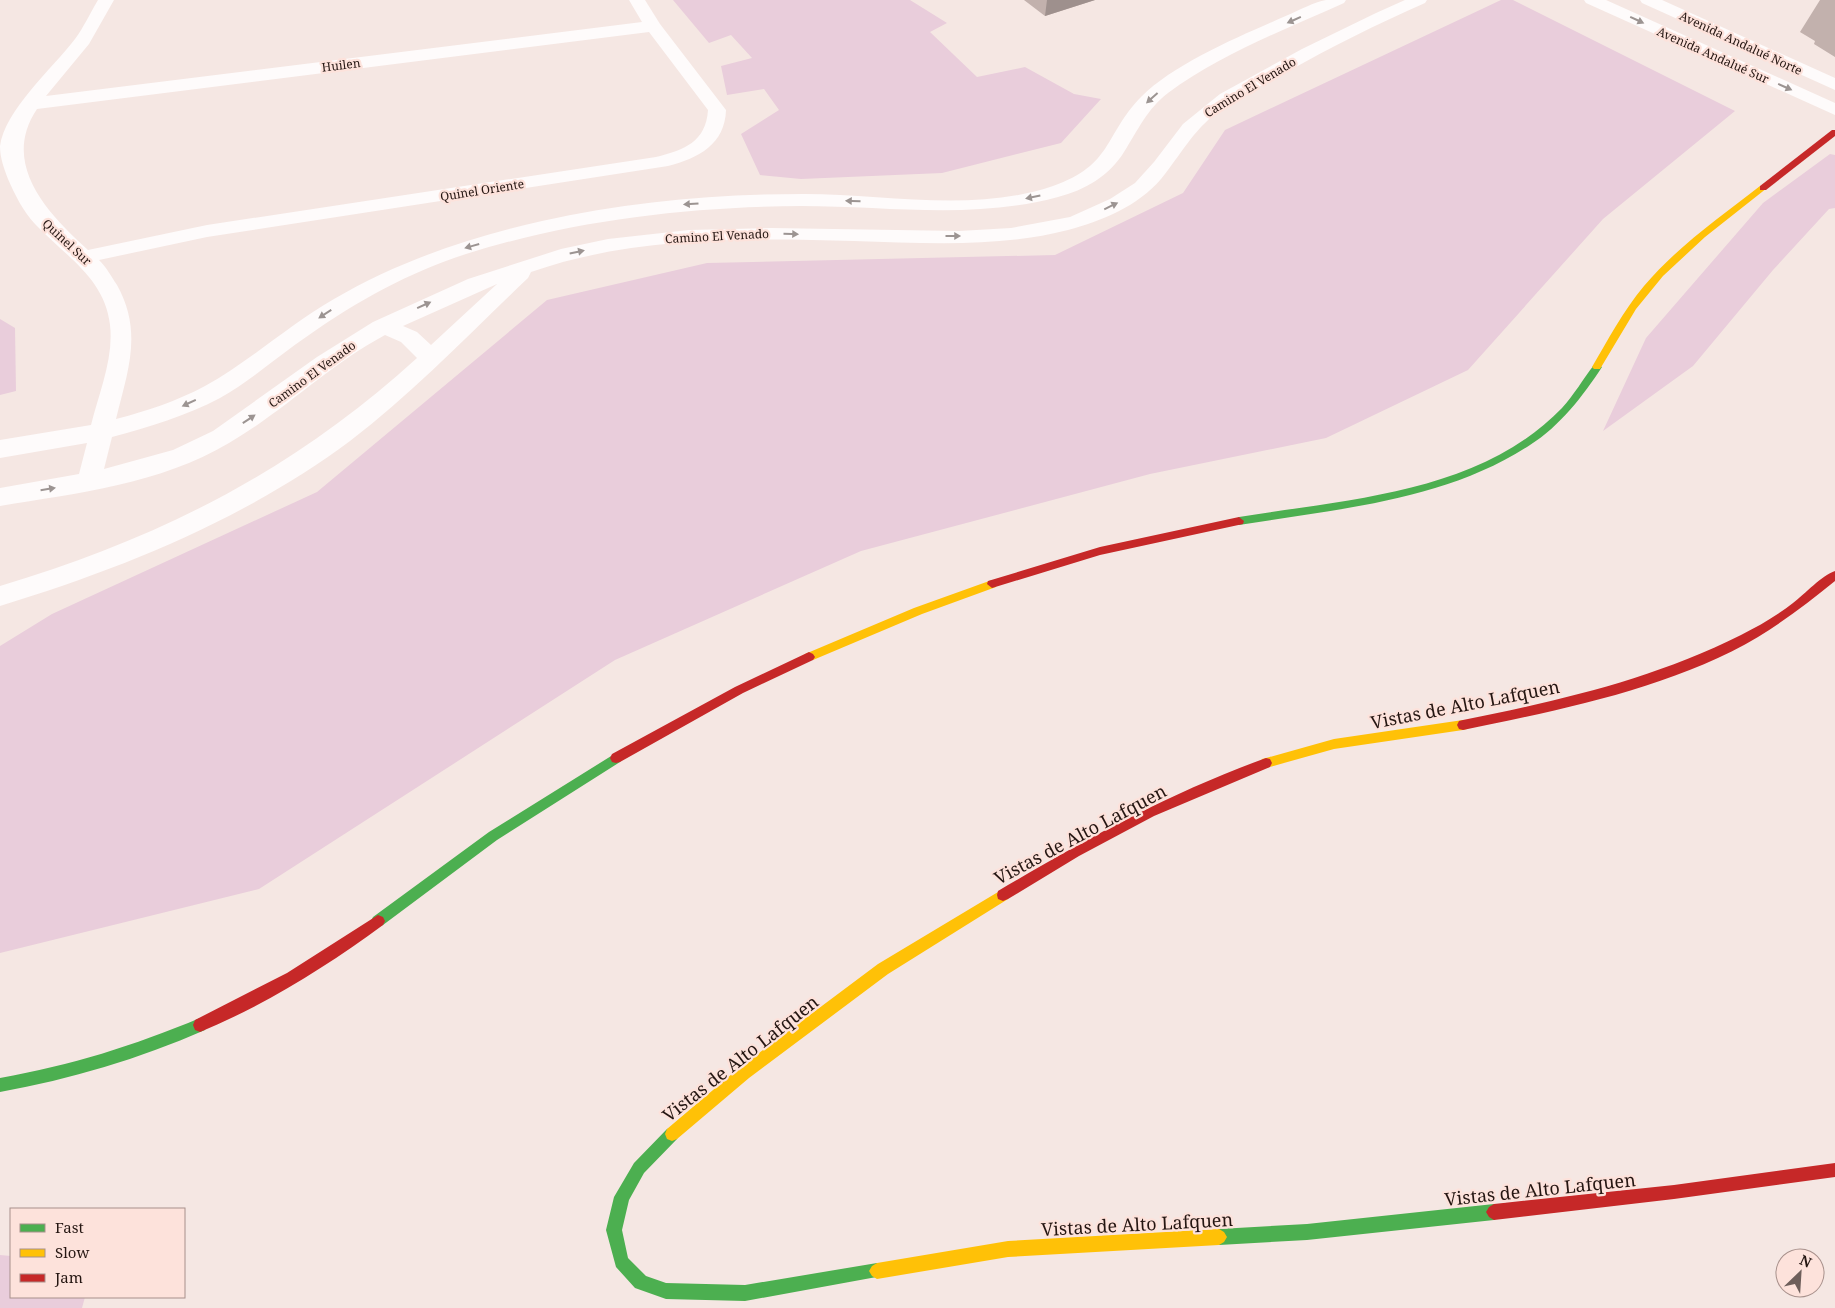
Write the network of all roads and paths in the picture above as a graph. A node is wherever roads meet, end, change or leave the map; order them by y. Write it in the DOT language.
graph roads {
  1 [pos="106,0"];
  2 [pos="637,0"];
  3 [pos="1338,0"];
  4 [pos="1419,0"];
  5 [pos="1592,0"];
  6 [pos="1648,0"];
  7 [pos="653,26"];
  8 [pos="1835,85"];
  9 [pos="29,104"];
  10 [pos="1835,110"];
  11 [pos="1835,132"];
  12 [pos="518,233"];
  13 [pos="85,257"];
  14 [pos="530,264"];
  15 [pos="381,327"];
  16 [pos="429,359"];
  17 [pos="102,430"];
  18 [pos="0,449"];
  19 [pos="89,482"];
  20 [pos="0,497"];
  21 [pos="1835,576"];
  22 [pos="0,596"];
  23 [pos="0,1085"];
  24 [pos="1835,1170"];
  1 -- 9 [label="street, Quinel Sur"];
  2 -- 7 [label="street, Quinel Oriente"];
  3 -- 12 [label="street, one-way"];
  14 -- 4 [label="street, Camino El Venado, one-way"];
  5 -- 10 [label="street, Avenida Andalué Sur, one-way"];
  6 -- 8 [label="street, Avenida Andalué Norte"];
  7 -- 9 [label="street, Huilen"];
  7 -- 13 [label="street, Quinel Oriente"];
  9 -- 13 [label="street, Quinel Sur"];
  11 -- 23 [label="street"];
  12 -- 14 [label="street"];
  12 -- 17 [label="street, one-way"];
  13 -- 17 [label="street, Quinel Sur"];
  15 -- 14 [label="street, Camino El Venado, one-way"];
  14 -- 16 [label="street"];
  15 -- 16 [label="street"];
  19 -- 15 [label="street, Camino El Venado, one-way"];
  16 -- 22 [label="street"];
  17 -- 18 [label="street"];
  17 -- 19 [label="street, Quinel Sur"];
  20 -- 19 [label="street, Camino El Venado, one-way"];
  21 -- 24 [label="street, Vistas de Alto Lafquen"];
}
